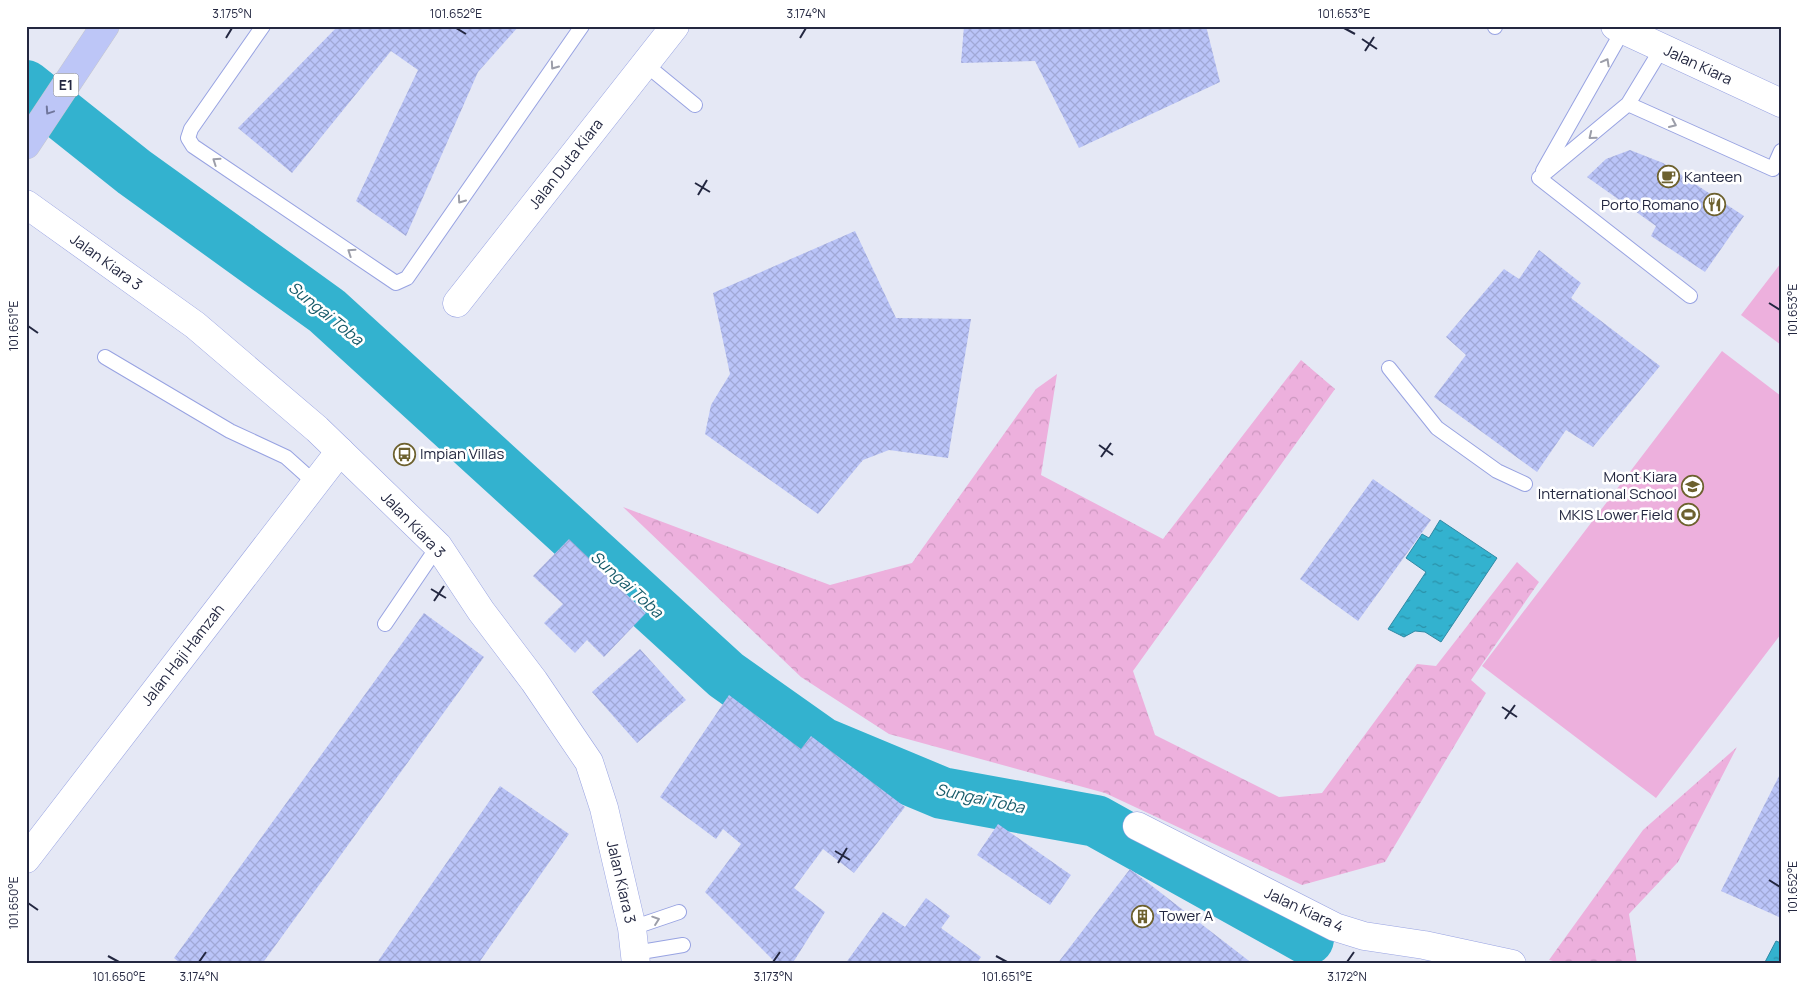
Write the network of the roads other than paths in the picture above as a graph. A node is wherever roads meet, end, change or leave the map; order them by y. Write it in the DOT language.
graph roads {
  1 [pos="105,26"];
  2 [pos="263,26"];
  3 [pos="582,26"];
  4 [pos="674,26"];
  5 [pos="1619,28"];
  6 [pos="1662,48"];
  7 [pos="645,64"];
  8 [pos="1781,103"];
  9 [pos="1628,104"];
  10 [pos="695,105"];
  11 [pos="26,145"];
  12 [pos="1781,151"];
  13 [pos="1539,178"];
  14 [pos="26,204"];
  15 [pos="1690,296"];
  16 [pos="457,303"];
  17 [pos="105,357"];
  18 [pos="1388,368"];
  19 [pos="340,451"];
  20 [pos="315,483"];
  21 [pos="1525,484"];
  22 [pos="438,546"];
  23 [pos="385,624"];
  24 [pos="1137,826"];
  25 [pos="26,859"];
  26 [pos="679,912"];
  27 [pos="683,945"];
  28 [pos="634,948"];
  29 [pos="1512,964"];
  1 -- 11 [label="highway, E1, one-way"];
  3 -- 2 [label="lane, one-way"];
  4 -- 7 [label="street, Jalan Duta Kiara"];
  5 -- 6 [label="street, Jalan Kiara"];
  13 -- 5 [label="lane, one-way"];
  6 -- 8 [label="street, Jalan Kiara"];
  6 -- 9 [label="lane"];
  7 -- 10 [label="lane"];
  7 -- 16 [label="street, Jalan Duta Kiara"];
  9 -- 12 [label="lane, one-way"];
  9 -- 13 [label="lane, one-way"];
  13 -- 15 [label="lane"];
  14 -- 19 [label="street, Jalan Kiara 3"];
  17 -- 20 [label="lane"];
  18 -- 21 [label="lane"];
  19 -- 20 [label="street, Jalan Haji Hamzah"];
  19 -- 22 [label="street, Jalan Kiara 3"];
  20 -- 25 [label="street, Jalan Haji Hamzah"];
  22 -- 23 [label="lane"];
  22 -- 28 [label="street, Jalan Kiara 3"];
  24 -- 29 [label="street, Jalan Kiara 4"];
  28 -- 26 [label="lane, one-way"];
  27 -- 28 [label="lane"];
}
